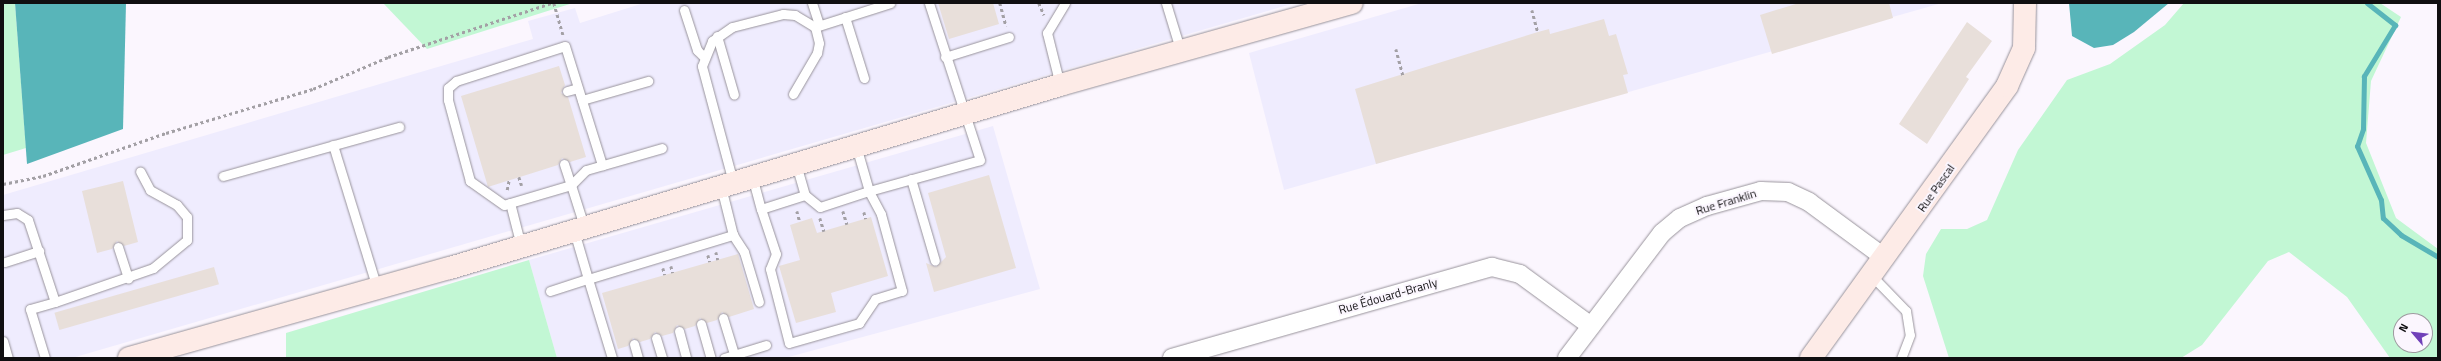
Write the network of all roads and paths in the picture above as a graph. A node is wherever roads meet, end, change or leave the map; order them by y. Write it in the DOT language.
graph roads {
  1 [pos="552,3"];
  2 [pos="812,3"];
  3 [pos="890,3"];
  4 [pos="929,3"];
  5 [pos="1000,3"];
  6 [pos="1065,3"];
  7 [pos="1166,3"];
  8 [pos="1352,3"];
  9 [pos="2025,3"];
  10 [pos="684,10"];
  11 [pos="1532,10"];
  12 [pos="845,17"];
  13 [pos="817,26"];
  14 [pos="1006,26"];
  15 [pos="1538,32"];
  16 [pos="717,36"];
  17 [pos="1009,37"];
  18 [pos="565,46"];
  19 [pos="1396,49"];
  20 [pos="1181,52"];
  21 [pos="704,57"];
  22 [pos="945,57"];
  23 [pos="1403,75"];
  24 [pos="864,78"];
  25 [pos="648,81"];
  26 [pos="1060,85"];
  27 [pos="578,88"];
  28 [pos="566,91"];
  29 [pos="792,94"];
  30 [pos="734,95"];
  31 [pos="582,100"];
  32 [pos="964,114"];
  33 [pos="399,127"];
  34 [pos="333,145"];
  35 [pos="856,146"];
  36 [pos="662,148"];
  37 [pos="564,164"];
  38 [pos="796,164"];
  39 [pos="602,165"];
  40 [pos="140,171"];
  41 [pos="223,176"];
  42 [pos="911,179"];
  43 [pos="735,181"];
  44 [pos="3,184"];
  45 [pos="571,185"];
  46 [pos="869,191"];
  47 [pos="805,195"];
  48 [pos="510,203"];
  49 [pos="762,209"];
  50 [pos="3,215"];
  51 [pos="579,228"];
  52 [pos="733,235"];
  53 [pos="522,246"];
  54 [pos="118,247"];
  55 [pos="39,251"];
  56 [pos="1885,258"];
  57 [pos="935,261"];
  58 [pos="5,262"];
  59 [pos="1872,276"];
  60 [pos="128,278"];
  61 [pos="588,279"];
  62 [pos="377,288"];
  63 [pos="550,291"];
  64 [pos="55,302"];
  65 [pos="759,302"];
  66 [pos="724,318"];
  67 [pos="702,324"];
  68 [pos="1591,326"];
  69 [pos="678,331"];
  70 [pos="656,338"];
  71 [pos="3,341"];
  72 [pos="634,344"];
  73 [pos="766,345"];
  74 [pos="734,355"];
  75 [pos="8,358"];
  76 [pos="45,358"];
  77 [pos="129,358"];
  78 [pos="612,358"];
  79 [pos="638,358"];
  80 [pos="662,358"];
  81 [pos="686,358"];
  82 [pos="711,358"];
  83 [pos="724,358"];
  84 [pos="1172,358"];
  85 [pos="1567,358"];
  86 [pos="1811,358"];
  87 [pos="1901,358"];
  1 -- 18 [label="path"];
  1 -- 44 [label="path"];
  2 -- 13 [label="lane"];
  3 -- 12 [label="lane"];
  4 -- 22 [label="lane"];
  5 -- 14 [label="path"];
  6 -- 26 [label="lane"];
  7 -- 20 [label="lane"];
  8 -- 20 [label="street"];
  9 -- 56 [label="street, Rue Pascal"];
  10 -- 21 [label="lane"];
  11 -- 15 [label="path"];
  12 -- 13 [label="lane"];
  12 -- 24 [label="lane"];
  13 -- 16 [label="lane"];
  13 -- 29 [label="lane"];
  16 -- 21 [label="lane"];
  16 -- 30 [label="lane"];
  17 -- 22 [label="lane"];
  18 -- 27 [label="lane"];
  18 -- 48 [label="lane"];
  19 -- 23 [label="path"];
  20 -- 26 [label="street"];
  21 -- 43 [label="lane"];
  22 -- 32 [label="lane"];
  25 -- 31 [label="lane"];
  26 -- 32 [label="street"];
  27 -- 28 [label="lane"];
  27 -- 31 [label="lane"];
  31 -- 39 [label="lane"];
  32 -- 35 [label="street"];
  32 -- 42 [label="lane"];
  33 -- 34 [label="lane"];
  34 -- 41 [label="lane"];
  34 -- 62 [label="lane"];
  35 -- 38 [label="street"];
  35 -- 46 [label="lane"];
  36 -- 39 [label="lane"];
  37 -- 45 [label="lane"];
  38 -- 43 [label="street"];
  38 -- 47 [label="lane"];
  39 -- 45 [label="lane"];
  40 -- 60 [label="lane"];
  42 -- 46 [label="lane"];
  42 -- 57 [label="lane"];
  43 -- 49 [label="lane"];
  43 -- 51 [label="street"];
  43 -- 52 [label="lane"];
  45 -- 48 [label="lane"];
  45 -- 51 [label="lane"];
  46 -- 47 [label="lane"];
  46 -- 49 [label="lane"];
  47 -- 49 [label="lane"];
  48 -- 53 [label="lane"];
  50 -- 55 [label="lane"];
  51 -- 53 [label="street"];
  51 -- 61 [label="lane"];
  52 -- 61 [label="lane"];
  52 -- 65 [label="lane"];
  53 -- 62 [label="street"];
  54 -- 60 [label="lane"];
  55 -- 58 [label="lane"];
  55 -- 64 [label="lane"];
  56 -- 59 [label="street, Rue Pascal"];
  56 -- 68 [label="street, Rue Franklin"];
  59 -- 86 [label="street, Rue Pascal"];
  59 -- 87 [label="lane"];
  60 -- 64 [label="lane"];
  61 -- 63 [label="lane"];
  61 -- 78 [label="lane"];
  62 -- 77 [label="street"];
  64 -- 76 [label="lane"];
  66 -- 74 [label="lane"];
  67 -- 82 [label="lane"];
  68 -- 84 [label="street, Rue Édouard-Branly"];
  68 -- 85 [label="street, Rue Franklin"];
  69 -- 81 [label="lane"];
  70 -- 80 [label="lane"];
  71 -- 75 [label="lane"];
  72 -- 79 [label="lane"];
  73 -- 74 [label="lane"];
  74 -- 83 [label="lane"];
}
